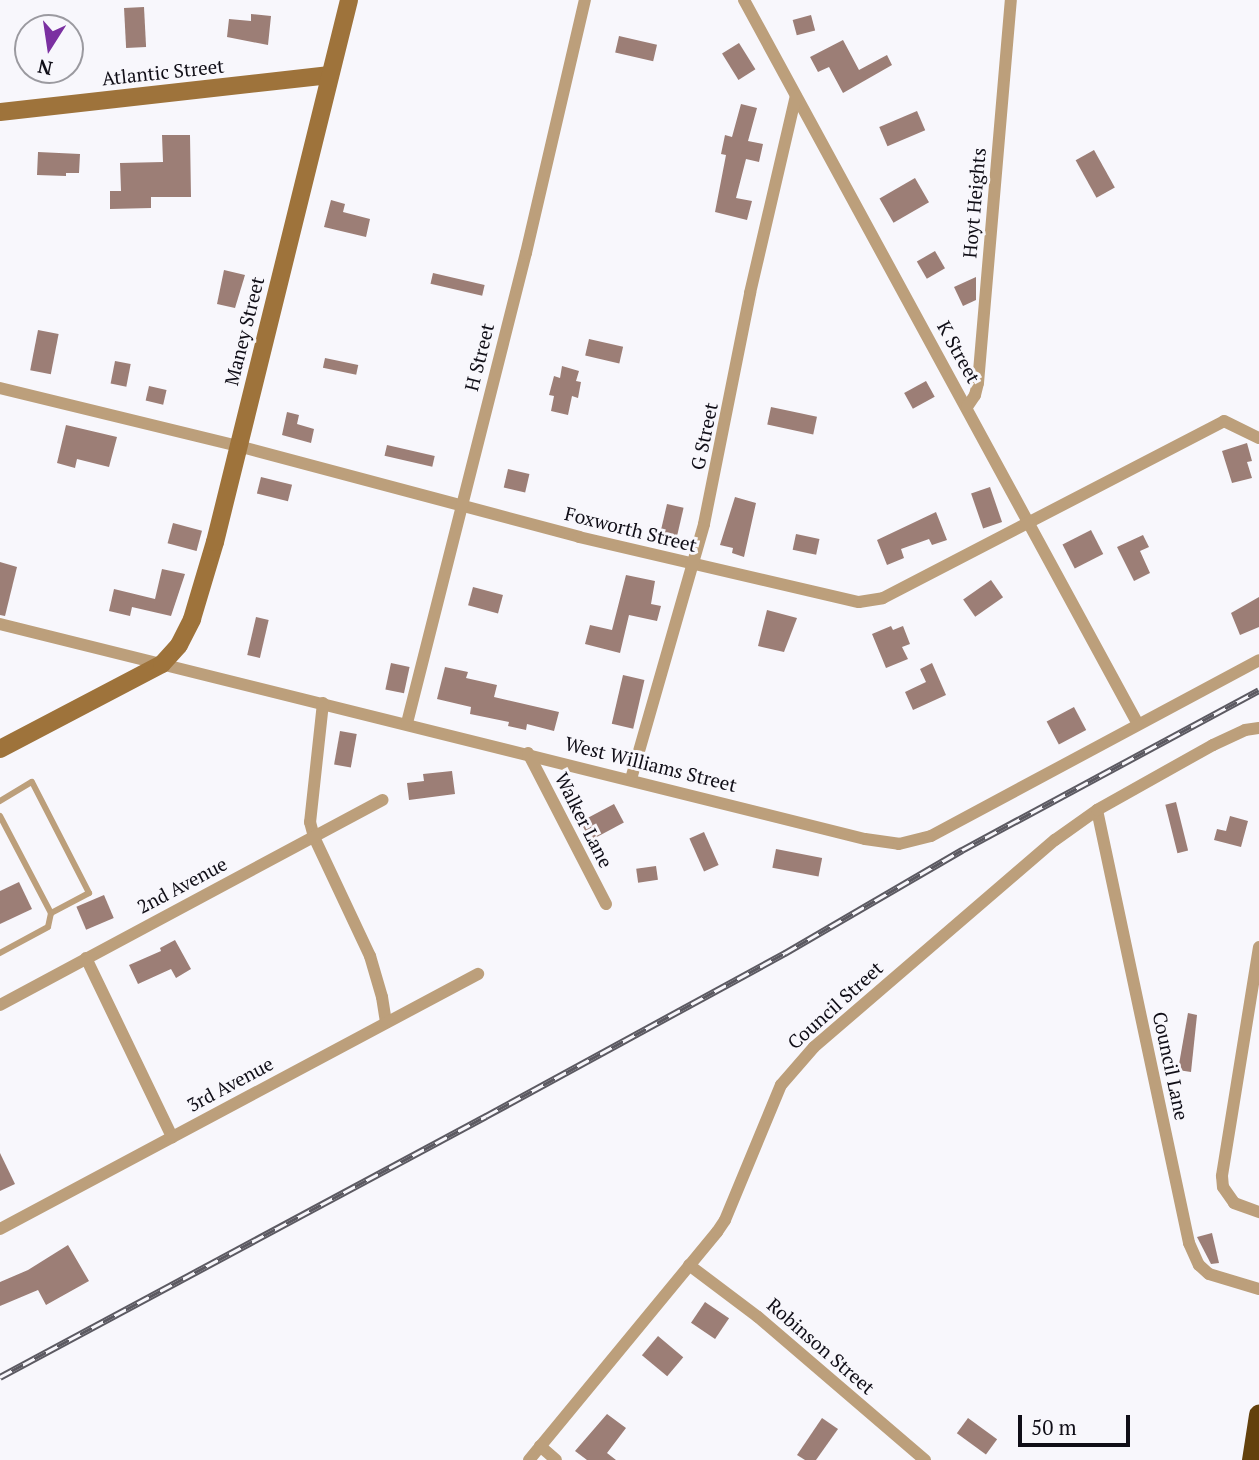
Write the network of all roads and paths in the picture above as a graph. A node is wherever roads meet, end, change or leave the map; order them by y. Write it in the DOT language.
graph roads {
  1 [pos="349,0"];
  2 [pos="585,0"];
  3 [pos="744,0"];
  4 [pos="1011,0"];
  5 [pos="330,75"];
  6 [pos="796,96"];
  7 [pos="0,112"];
  8 [pos="0,388"];
  9 [pos="967,407"];
  10 [pos="1259,438"];
  11 [pos="238,446"];
  12 [pos="461,505"];
  13 [pos="1030,523"];
  14 [pos="692,564"];
  15 [pos="0,624"];
  16 [pos="1259,660"];
  17 [pos="162,664"];
  18 [pos="323,703"];
  19 [pos="407,723"];
  20 [pos="1138,724"];
  21 [pos="1259,728"];
  22 [pos="0,750"];
  23 [pos="528,753"];
  24 [pos="631,779"];
  25 [pos="383,800"];
  26 [pos="0,801"];
  27 [pos="1097,810"];
  28 [pos="0,817"];
  29 [pos="314,837"];
  30 [pos="606,904"];
  31 [pos="51,913"];
  32 [pos="1259,947"];
  33 [pos="0,953"];
  34 [pos="86,958"];
  35 [pos="478,974"];
  36 [pos="0,1005"];
  37 [pos="386,1023"];
  38 [pos="172,1137"];
  39 [pos="1259,1212"];
  40 [pos="0,1229"];
  41 [pos="689,1265"];
  42 [pos="1259,1289"];
  43 [pos="1259,1415"];
  44 [pos="540,1446"];
  45 [pos="529,1460"];
  46 [pos="556,1460"];
  47 [pos="925,1460"];
  48 [pos="1252,1460"];
  1 -- 5 [label="street, Maney Street"];
  2 -- 12 [label="street, H Street"];
  3 -- 6 [label="street, K Street"];
  4 -- 9 [label="street, Hoyt Heights"];
  5 -- 7 [label="street, Atlantic Street"];
  5 -- 11 [label="street, Maney Street"];
  6 -- 9 [label="street, K Street"];
  6 -- 14 [label="street, G Street"];
  8 -- 11 [label="street, Foxworth Street"];
  9 -- 13 [label="street, K Street"];
  10 -- 13 [label="street, Foxworth Street"];
  11 -- 12 [label="street, Foxworth Street"];
  11 -- 17 [label="street, Maney Street"];
  12 -- 14 [label="street, Foxworth Street"];
  12 -- 19 [label="street, H Street"];
  13 -- 14 [label="street, Foxworth Street"];
  13 -- 20 [label="street, K Street"];
  14 -- 24 [label="street, G Street"];
  15 -- 17 [label="street, West Williams Street"];
  16 -- 20 [label="street, West Williams Street"];
  17 -- 18 [label="street, West Williams Street"];
  17 -- 22 [label="street"];
  18 -- 19 [label="street, West Williams Street"];
  18 -- 29 [label="street"];
  19 -- 23 [label="street, West Williams Street"];
  20 -- 24 [label="street, West Williams Street"];
  21 -- 27 [label="street, Council Street"];
  23 -- 24 [label="street, West Williams Street"];
  23 -- 30 [label="street, Walker Lane"];
  25 -- 29 [label="street, 2nd Avenue"];
  26 -- 31 [label="lane"];
  27 -- 41 [label="street, Council Street"];
  27 -- 42 [label="street, Council Lane"];
  28 -- 31 [label="lane"];
  29 -- 34 [label="street, 2nd Avenue"];
  29 -- 37 [label="street"];
  31 -- 33 [label="lane"];
  32 -- 39 [label="street"];
  34 -- 36 [label="street, 2nd Avenue"];
  34 -- 38 [label="street"];
  35 -- 37 [label="street, 3rd Avenue"];
  37 -- 38 [label="street, 3rd Avenue"];
  38 -- 40 [label="street, 3rd Avenue"];
  41 -- 44 [label="street, Council Street"];
  41 -- 47 [label="street, Robinson Street"];
  43 -- 48 [label="highway"];
  44 -- 45 [label="street, Council Street"];
  44 -- 46 [label="street"];
}
